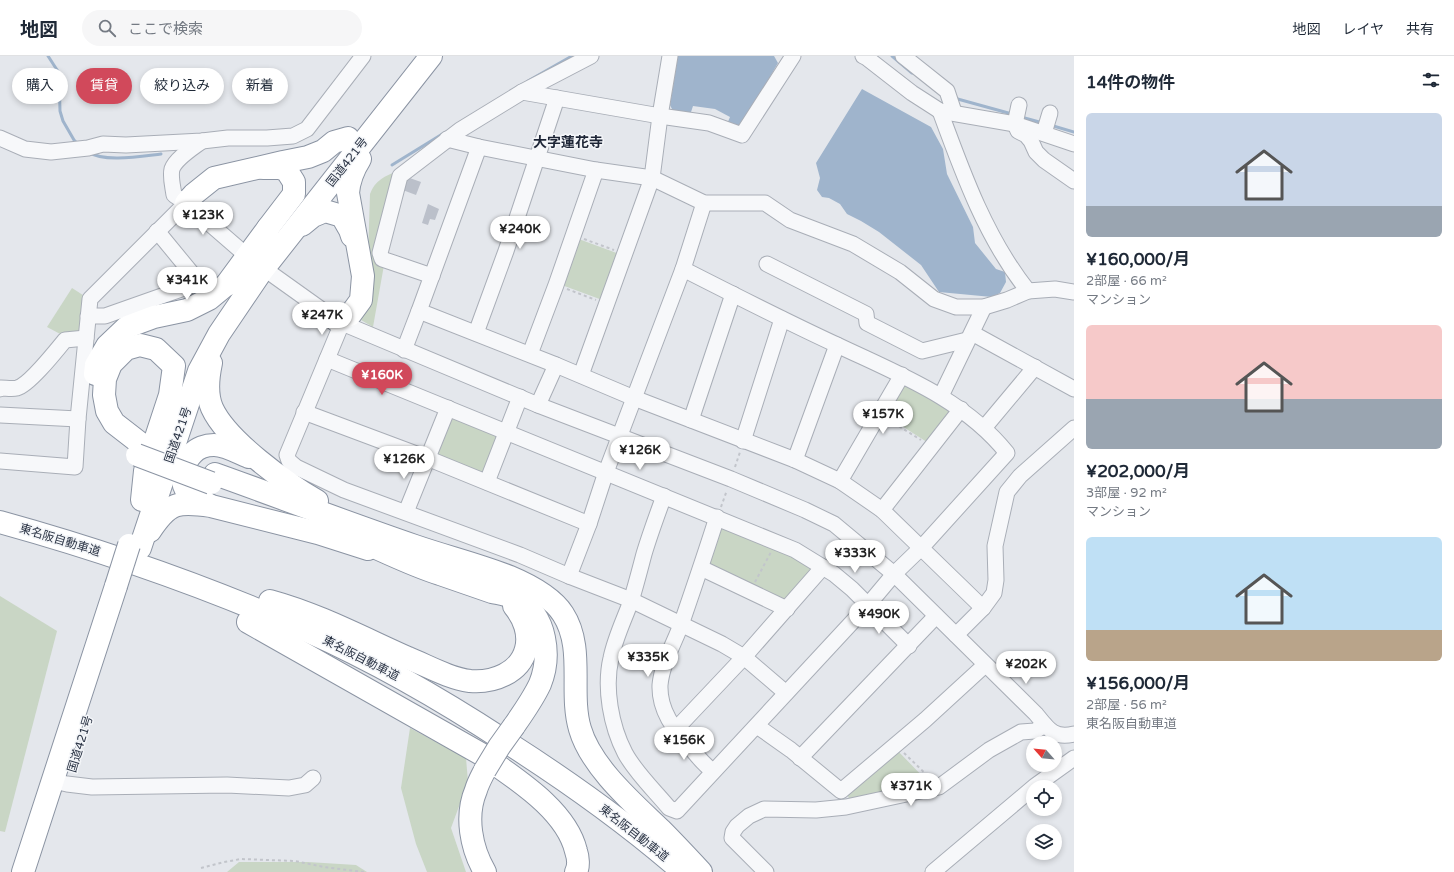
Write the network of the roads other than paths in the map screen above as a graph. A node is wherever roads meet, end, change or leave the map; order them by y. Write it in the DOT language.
graph roads {
  1 [pos="363,56"];
  2 [pos="413,56"];
  3 [pos="431,56"];
  4 [pos="591,56"];
  5 [pos="670,56"];
  6 [pos="793,56"];
  7 [pos="863,56"];
  8 [pos="903,56"];
  9 [pos="522,92"];
  10 [pos="557,98"];
  11 [pos="1019,105"];
  12 [pos="388,111"];
  13 [pos="947,112"];
  14 [pos="1050,113"];
  15 [pos="660,116"];
  16 [pos="1015,124"];
  17 [pos="1044,133"];
  18 [pos="0,138"];
  19 [pos="348,138"];
  20 [pos="447,139"];
  21 [pos="202,141"];
  22 [pos="1074,144"];
  23 [pos="479,147"];
  24 [pos="538,158"];
  25 [pos="261,167"];
  26 [pos="596,170"];
  27 [pos="652,178"];
  28 [pos="1074,180"];
  29 [pos="186,203"];
  30 [pos="704,203"];
  31 [pos="157,231"];
  32 [pos="291,234"];
  33 [pos="266,237"];
  34 [pos="239,249"];
  35 [pos="768,264"];
  36 [pos="683,269"];
  37 [pos="273,275"];
  38 [pos="363,276"];
  39 [pos="432,276"];
  40 [pos="232,283"];
  41 [pos="1028,292"];
  42 [pos="1074,292"];
  43 [pos="733,294"];
  44 [pos="984,307"];
  45 [pos="419,311"];
  46 [pos="88,316"];
  47 [pos="782,319"];
  48 [pos="339,322"];
  49 [pos="219,334"];
  50 [pos="476,334"];
  51 [pos="969,336"];
  52 [pos="86,338"];
  53 [pos="837,345"];
  54 [pos="404,350"];
  55 [pos="530,354"];
  56 [pos="327,359"];
  57 [pos="556,365"];
  58 [pos="1036,367"];
  59 [pos="581,375"];
  60 [pos="902,375"];
  61 [pos="0,389"];
  62 [pos="1074,389"];
  63 [pos="941,396"];
  64 [pos="520,397"];
  65 [pos="634,398"];
  66 [pos="538,405"];
  67 [pos="448,408"];
  68 [pos="960,409"];
  69 [pos="304,412"];
  70 [pos="0,415"];
  71 [pos="78,419"];
  72 [pos="691,420"];
  73 [pos="984,428"];
  74 [pos="1074,428"];
  75 [pos="506,431"];
  76 [pos="619,437"];
  77 [pos="743,441"];
  78 [pos="141,451"];
  79 [pos="427,458"];
  80 [pos="795,460"];
  81 [pos="0,461"];
  82 [pos="263,464"];
  83 [pos="606,472"];
  84 [pos="840,481"];
  85 [pos="487,482"];
  86 [pos="664,496"];
  87 [pos="142,500"];
  88 [pos="211,506"];
  89 [pos="882,510"];
  90 [pos="406,512"];
  91 [pos="717,517"];
  92 [pos="0,522"];
  93 [pos="589,524"];
  94 [pos="0,537"];
  95 [pos="137,545"];
  96 [pos="922,547"];
  97 [pos="412,554"];
  98 [pos="823,567"];
  99 [pos="701,568"];
  100 [pos="164,573"];
  101 [pos="894,574"];
  102 [pos="569,576"];
  103 [pos="510,577"];
  104 [pos="493,592"];
  105 [pos="631,600"];
  106 [pos="868,605"];
  107 [pos="983,608"];
  108 [pos="787,609"];
  109 [pos="936,616"];
  110 [pos="248,622"];
  111 [pos="682,624"];
  112 [pos="956,635"];
  113 [pos="909,646"];
  114 [pos="744,657"];
  115 [pos="985,665"];
  116 [pos="786,693"];
  117 [pos="1045,725"];
  118 [pos="757,726"];
  119 [pos="519,729"];
  120 [pos="674,730"];
  121 [pos="1074,734"];
  122 [pos="800,758"];
  123 [pos="1074,758"];
  124 [pos="713,771"];
  125 [pos="490,772"];
  126 [pos="313,778"];
  127 [pos="60,782"];
  128 [pos="840,791"];
  129 [pos="846,807"];
  130 [pos="23,872"];
  131 [pos="38,872"];
  132 [pos="485,872"];
  133 [pos="500,872"];
  134 [pos="576,872"];
  135 [pos="660,872"];
  136 [pos="683,872"];
  137 [pos="701,872"];
  138 [pos="766,872"];
  139 [pos="932,872"];
  1 -- 21 [label="street"];
  2 -- 19 [label="highway, 国道421号"];
  3 -- 12 [label="highway, 国道421号"];
  4 -- 9 [label="street"];
  5 -- 15 [label="street"];
  6 -- 15 [label="street"];
  7 -- 13 [label="street"];
  8 -- 13 [label="street"];
  9 -- 10 [label="street"];
  9 -- 20 [label="street"];
  10 -- 15 [label="street"];
  10 -- 24 [label="street"];
  11 -- 16 [label="street"];
  12 -- 32 [label="highway, 国道421号"];
  12 -- 38 [label="highway"];
  13 -- 16 [label="street"];
  13 -- 41 [label="street"];
  14 -- 17 [label="street"];
  15 -- 27 [label="street"];
  16 -- 17 [label="street"];
  16 -- 28 [label="street"];
  17 -- 22 [label="street"];
  18 -- 21 [label="street"];
  19 -- 25 [label="highway"];
  19 -- 33 [label="highway, 国道421号"];
  20 -- 23 [label="street"];
  20 -- 39 [label="street"];
  21 -- 29 [label="street"];
  23 -- 24 [label="street"];
  23 -- 39 [label="street"];
  24 -- 26 [label="street"];
  24 -- 50 [label="street"];
  25 -- 29 [label="highway"];
  25 -- 33 [label="highway"];
  26 -- 27 [label="street"];
  26 -- 55 [label="street"];
  27 -- 30 [label="street"];
  27 -- 59 [label="street"];
  29 -- 31 [label="street"];
  29 -- 34 [label="street"];
  30 -- 36 [label="street"];
  30 -- 44 [label="street"];
  31 -- 46 [label="street"];
  31 -- 46 [label="street"];
  32 -- 38 [label="highway"];
  32 -- 49 [label="highway, 国道421号"];
  33 -- 40 [label="highway, 国道421号"];
  35 -- 51 [label="street"];
  36 -- 43 [label="street"];
  36 -- 65 [label="street"];
  37 -- 48 [label="street"];
  38 -- 48 [label="highway"];
  39 -- 45 [label="street"];
  40 -- 78 [label="highway"];
  40 -- 87 [label="highway, 国道421号"];
  41 -- 42 [label="street"];
  41 -- 44 [label="street"];
  43 -- 47 [label="street"];
  43 -- 72 [label="street"];
  44 -- 51 [label="street"];
  45 -- 50 [label="street"];
  45 -- 54 [label="street"];
  46 -- 52 [label="street"];
  47 -- 53 [label="street"];
  47 -- 77 [label="street"];
  48 -- 54 [label="street"];
  48 -- 56 [label="street"];
  49 -- 82 [label="highway"];
  49 -- 95 [label="highway, 国道421号"];
  50 -- 55 [label="street"];
  51 -- 58 [label="street"];
  51 -- 63 [label="street"];
  52 -- 61 [label="street"];
  52 -- 71 [label="street"];
  53 -- 60 [label="street"];
  53 -- 80 [label="street"];
  54 -- 64 [label="street"];
  55 -- 57 [label="street"];
  56 -- 67 [label="street"];
  56 -- 69 [label="street"];
  57 -- 59 [label="street"];
  57 -- 66 [label="street"];
  58 -- 62 [label="street"];
  58 -- 73 [label="street"];
  59 -- 65 [label="street"];
  60 -- 63 [label="street"];
  60 -- 84 [label="street"];
  63 -- 68 [label="street"];
  64 -- 66 [label="street"];
  64 -- 75 [label="street"];
  65 -- 72 [label="street"];
  65 -- 76 [label="street"];
  66 -- 76 [label="street"];
  67 -- 75 [label="street"];
  67 -- 79 [label="street"];
  68 -- 73 [label="street"];
  68 -- 89 [label="street"];
  69 -- 79 [label="street"];
  69 -- 90 [label="street"];
  70 -- 71 [label="street"];
  71 -- 81 [label="street"];
  72 -- 77 [label="street"];
  73 -- 96 [label="street"];
  74 -- 107 [label="street"];
  75 -- 83 [label="street"];
  75 -- 85 [label="street"];
  76 -- 83 [label="street"];
  76 -- 101 [label="street"];
  77 -- 80 [label="street"];
  78 -- 87 [label="highway"];
  78 -- 97 [label="highway, bridge"];
  79 -- 85 [label="street"];
  79 -- 90 [label="street"];
  80 -- 84 [label="street"];
  82 -- 88 [label="highway"];
  82 -- 97 [label="highway"];
  83 -- 86 [label="street"];
  83 -- 93 [label="street"];
  84 -- 89 [label="street"];
  85 -- 93 [label="street"];
  86 -- 91 [label="street"];
  86 -- 105 [label="street"];
  87 -- 95 [label="highway, 国道421号"];
  88 -- 95 [label="highway"];
  88 -- 97 [label="highway"];
  89 -- 96 [label="street"];
  90 -- 102 [label="street"];
  91 -- 98 [label="street"];
  91 -- 99 [label="street"];
  92 -- 100 [label="highway, 東名阪自動車道"];
  93 -- 102 [label="street"];
  94 -- 110 [label="highway, 東名阪自動車道"];
  95 -- 127 [label="highway, 国道421号, bridge"];
  96 -- 101 [label="street"];
  96 -- 107 [label="street"];
  97 -- 103 [label="highway"];
  97 -- 104 [label="highway"];
  98 -- 106 [label="street"];
  98 -- 108 [label="street"];
  99 -- 108 [label="street"];
  99 -- 111 [label="street"];
  100 -- 104 [label="highway"];
  100 -- 136 [label="highway, 東名阪自動車道"];
  101 -- 106 [label="street"];
  101 -- 109 [label="street"];
  102 -- 105 [label="street"];
  103 -- 119 [label="highway"];
  103 -- 137 [label="highway"];
  104 -- 119 [label="highway"];
  105 -- 111 [label="street"];
  105 -- 124 [label="street"];
  106 -- 113 [label="street"];
  106 -- 116 [label="street"];
  107 -- 112 [label="street"];
  108 -- 114 [label="street"];
  109 -- 112 [label="street"];
  109 -- 113 [label="street"];
  110 -- 134 [label="highway"];
  110 -- 135 [label="highway, 東名阪自動車道"];
  111 -- 114 [label="street"];
  111 -- 120 [label="street"];
  112 -- 115 [label="street"];
  113 -- 122 [label="street"];
  114 -- 116 [label="street"];
  114 -- 120 [label="street"];
  115 -- 117 [label="street"];
  115 -- 128 [label="street"];
  116 -- 118 [label="street"];
  117 -- 121 [label="street"];
  117 -- 129 [label="street"];
  118 -- 122 [label="street"];
  118 -- 124 [label="street"];
  119 -- 125 [label="highway"];
  120 -- 124 [label="street"];
  122 -- 128 [label="street"];
  123 -- 139 [label="street"];
  125 -- 132 [label="highway"];
  125 -- 133 [label="highway"];
  126 -- 127 [label="street"];
  127 -- 130 [label="highway, 国道421号"];
  127 -- 131 [label="highway, 国道421号"];
  128 -- 129 [label="street"];
  129 -- 138 [label="street"];
}
